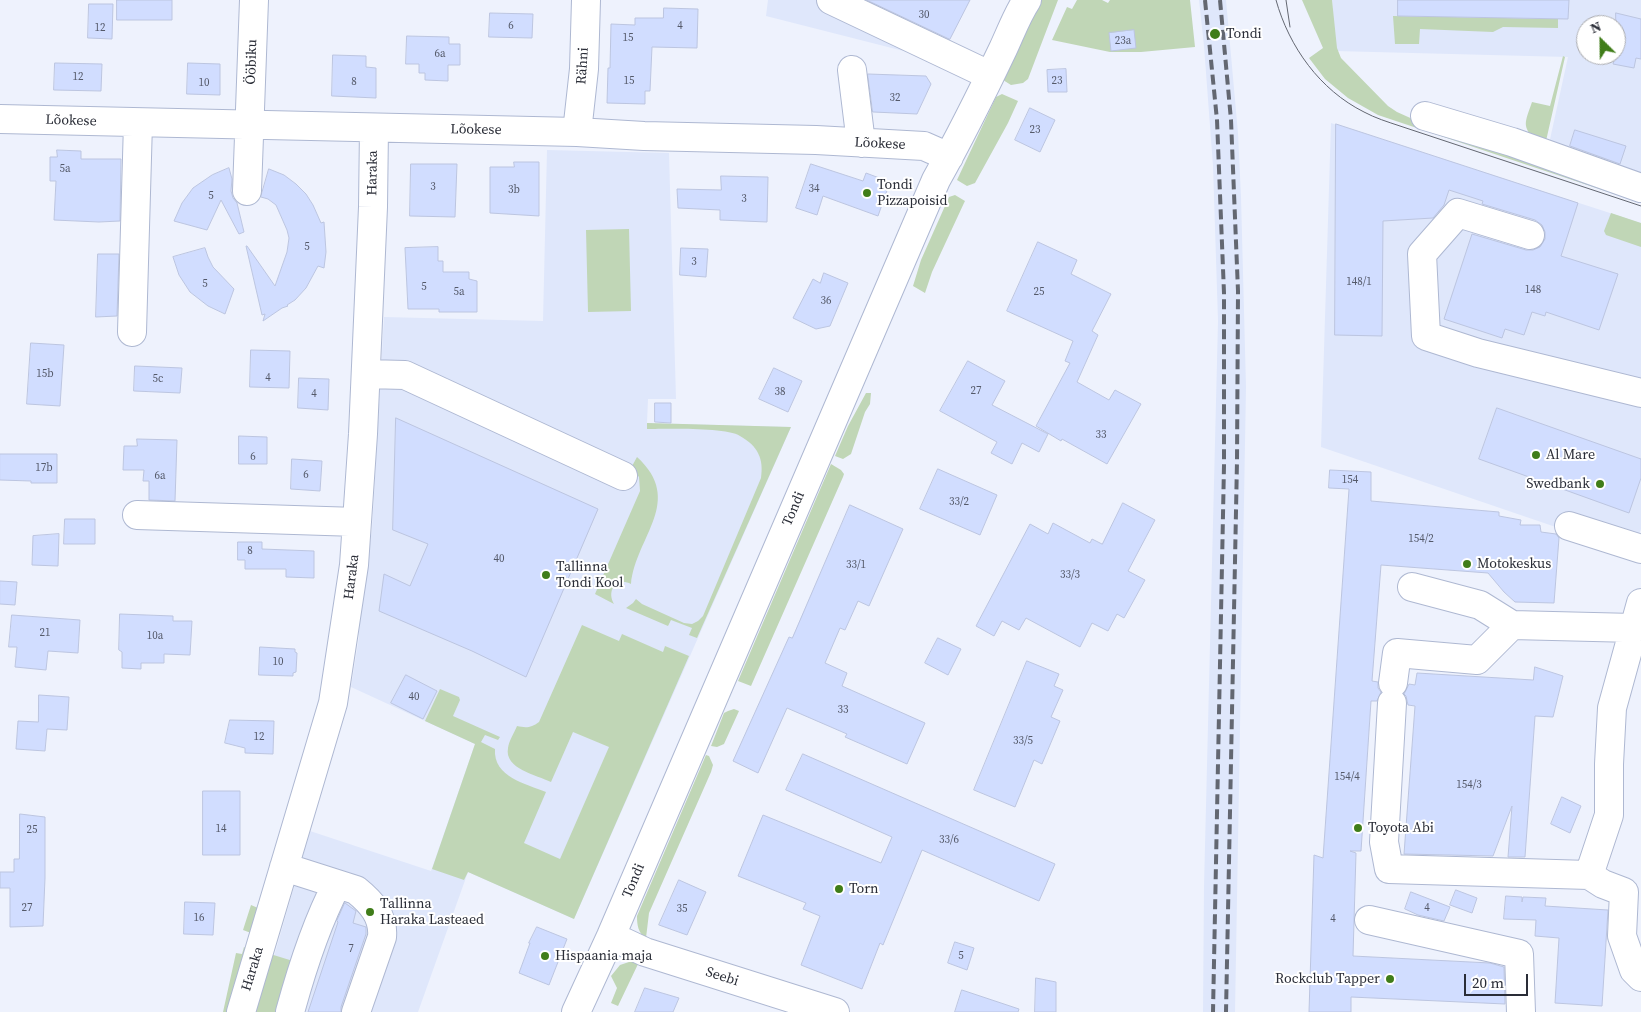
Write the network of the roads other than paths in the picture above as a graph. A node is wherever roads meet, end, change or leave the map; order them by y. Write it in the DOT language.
graph roads {
  1 [pos="254,0"];
  2 [pos="586,0"];
  3 [pos="830,0"];
  4 [pos="1023,3"];
  5 [pos="852,70"];
  6 [pos="989,75"];
  7 [pos="1426,116"];
  8 [pos="0,119"];
  9 [pos="138,123"];
  10 [pos="250,124"];
  11 [pos="374,128"];
  12 [pos="577,132"];
  13 [pos="861,143"];
  14 [pos="949,157"];
  15 [pos="1641,188"];
  16 [pos="248,191"];
  17 [pos="1530,235"];
  18 [pos="132,332"];
  19 [pos="366,374"];
  20 [pos="1641,393"];
  21 [pos="623,476"];
  22 [pos="138,515"];
  23 [pos="357,522"];
  24 [pos="1569,526"];
  25 [pos="1641,549"];
  26 [pos="1412,587"];
  27 [pos="1638,616"];
  28 [pos="1512,624"];
  29 [pos="284,867"];
  30 [pos="1589,875"];
  31 [pos="337,884"];
  32 [pos="1369,920"];
  33 [pos="611,936"];
  34 [pos="1641,977"];
  35 [pos="241,1012"];
  36 [pos="290,1012"];
  37 [pos="356,1012"];
  38 [pos="576,1012"];
  39 [pos="835,1012"];
  40 [pos="1521,1012"];
  1 -- 10 [label="street, Ööbiku"];
  2 -- 12 [label="street, Rähni"];
  3 -- 6 [label="street"];
  4 -- 6 [label="street, Tondi"];
  5 -- 13 [label="street"];
  6 -- 14 [label="street, Tondi"];
  7 -- 15 [label="street"];
  8 -- 9 [label="street, Lõokese"];
  9 -- 10 [label="street, Lõokese"];
  9 -- 18 [label="street"];
  10 -- 11 [label="street, Lõokese"];
  10 -- 16 [label="street, Ööbiku"];
  11 -- 12 [label="street, Lõokese"];
  11 -- 19 [label="street, Haraka"];
  12 -- 13 [label="street, Lõokese"];
  13 -- 14 [label="street, Lõokese"];
  14 -- 33 [label="street, Tondi"];
  17 -- 20 [label="street"];
  19 -- 21 [label="street"];
  19 -- 23 [label="street, Haraka"];
  22 -- 23 [label="street"];
  23 -- 29 [label="street, Haraka"];
  24 -- 25 [label="street"];
  26 -- 28 [label="street"];
  27 -- 28 [label="street"];
  27 -- 30 [label="street"];
  28 -- 30 [label="street"];
  29 -- 31 [label="street"];
  29 -- 35 [label="street, Haraka"];
  30 -- 34 [label="street"];
  31 -- 36 [label="street"];
  31 -- 37 [label="street"];
  32 -- 40 [label="street"];
  33 -- 38 [label="street, Tondi"];
  33 -- 39 [label="street, Seebi"];
}
